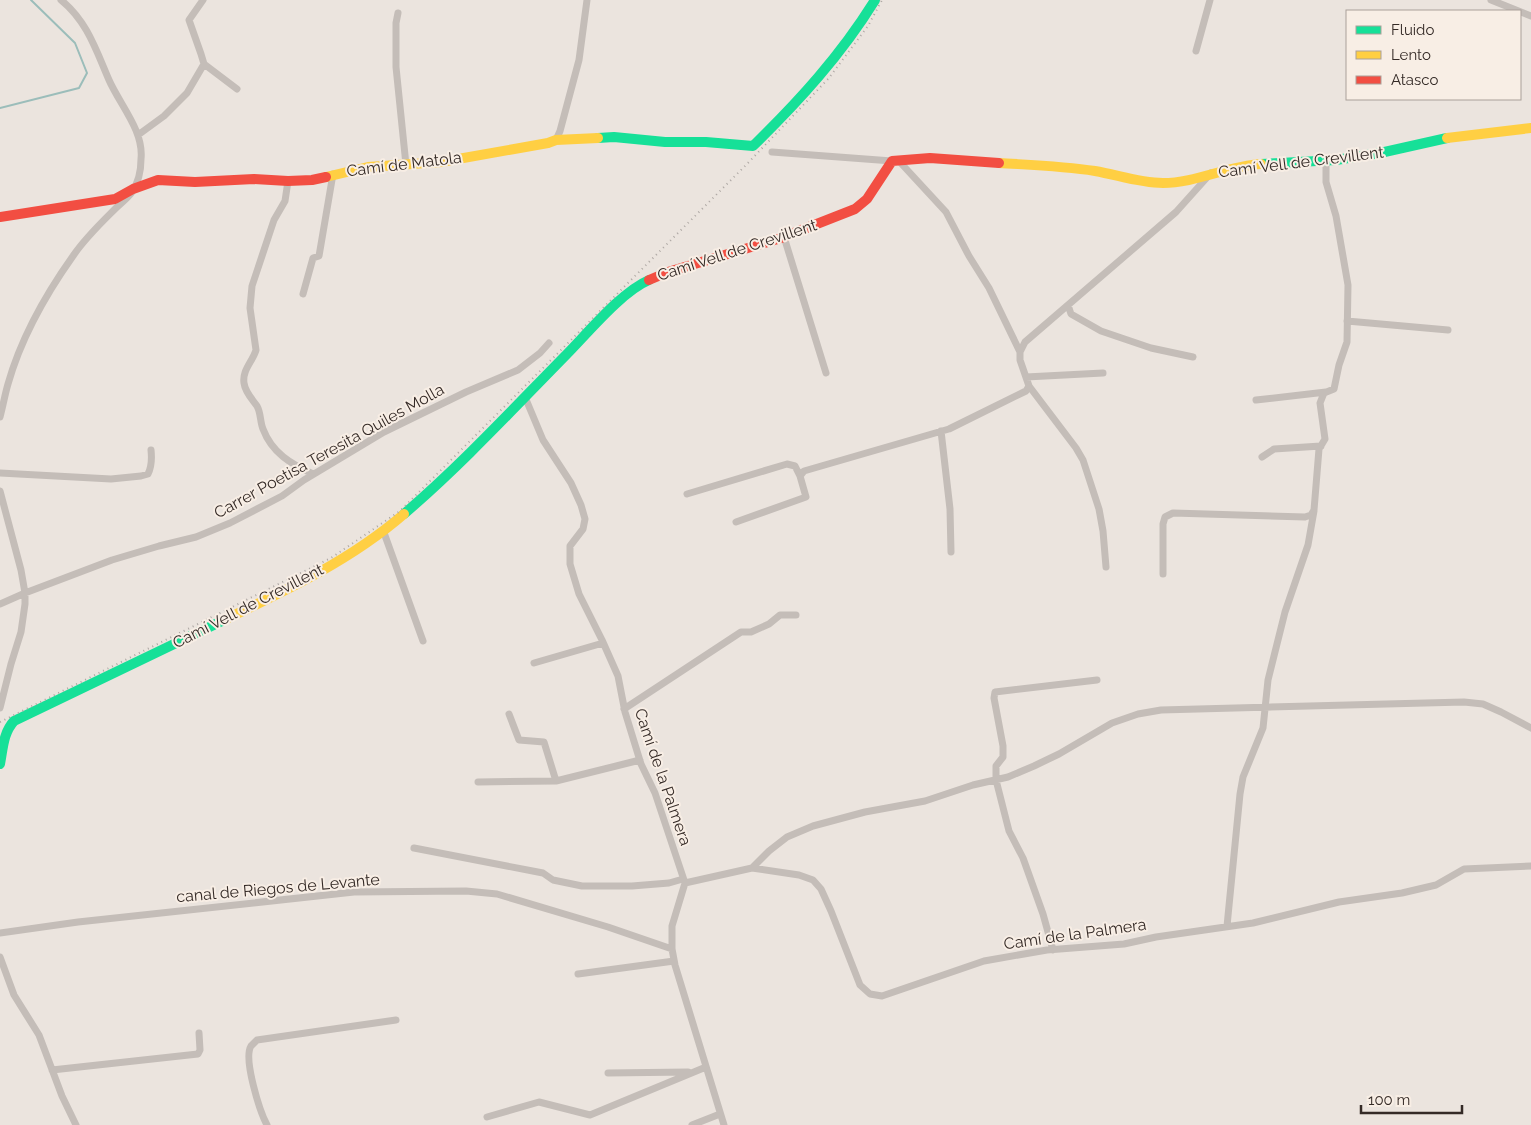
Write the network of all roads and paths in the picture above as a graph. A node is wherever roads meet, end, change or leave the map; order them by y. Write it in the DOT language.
graph roads {
  1 [pos="203,0"];
  2 [pos="587,0"];
  3 [pos="875,0"];
  4 [pos="1210,0"];
  5 [pos="1491,0"];
  6 [pos="66,1"];
  7 [pos="1516,10"];
  8 [pos="398,13"];
  9 [pos="1196,51"];
  10 [pos="204,64"];
  11 [pos="237,89"];
  12 [pos="1531,128"];
  13 [pos="138,136"];
  14 [pos="556,140"];
  15 [pos="772,152"];
  16 [pos="1326,160"];
  17 [pos="895,161"];
  18 [pos="406,165"];
  19 [pos="1212,173"];
  20 [pos="333,174"];
  21 [pos="288,180"];
  22 [pos="133,189"];
  23 [pos="0,217"];
  24 [pos="784,237"];
  25 [pos="303,294"];
  26 [pos="1068,305"];
  27 [pos="1347,321"];
  28 [pos="1448,330"];
  29 [pos="549,343"];
  30 [pos="1020,352"];
  31 [pos="1193,356"];
  32 [pos="826,373"];
  33 [pos="1102,373"];
  34 [pos="1026,377"];
  35 [pos="1029,386"];
  36 [pos="1326,392"];
  37 [pos="525,397"];
  38 [pos="1256,400"];
  39 [pos="0,417"];
  40 [pos="941,431"];
  41 [pos="1321,446"];
  42 [pos="151,450"];
  43 [pos="1262,457"];
  44 [pos="0,473"];
  45 [pos="313,474"];
  46 [pos="800,476"];
  47 [pos="0,491"];
  48 [pos="687,494"];
  49 [pos="1314,510"];
  50 [pos="736,522"];
  51 [pos="383,530"];
  52 [pos="951,552"];
  53 [pos="1106,566"];
  54 [pos="1162,574"];
  55 [pos="25,592"];
  56 [pos="0,604"];
  57 [pos="796,615"];
  58 [pos="423,641"];
  59 [pos="603,643"];
  60 [pos="534,663"];
  61 [pos="1097,680"];
  62 [pos="0,708"];
  63 [pos="1265,708"];
  64 [pos="624,709"];
  65 [pos="509,714"];
  66 [pos="1531,728"];
  67 [pos="640,760"];
  68 [pos="0,764"];
  69 [pos="996,780"];
  70 [pos="556,781"];
  71 [pos="478,782"];
  72 [pos="414,848"];
  73 [pos="1531,866"];
  74 [pos="752,868"];
  75 [pos="684,881"];
  76 [pos="1227,926"];
  77 [pos="0,933"];
  78 [pos="672,949"];
  79 [pos="1053,950"];
  80 [pos="0,957"];
  81 [pos="674,961"];
  82 [pos="578,974"];
  83 [pos="396,1020"];
  84 [pos="199,1033"];
  85 [pos="706,1067"];
  86 [pos="52,1070"];
  87 [pos="693,1072"];
  88 [pos="608,1073"];
  89 [pos="720,1114"];
  90 [pos="487,1117"];
  91 [pos="76,1125"];
  92 [pos="268,1125"];
  93 [pos="692,1125"];
  94 [pos="724,1125"];
  1 -- 10 [label="street"];
  2 -- 14 [label="street"];
  3 -- 14 [label="street, Camí de Matola"];
  4 -- 9 [label="street"];
  5 -- 7 [label="street"];
  6 -- 13 [label="street"];
  8 -- 18 [label="street"];
  10 -- 11 [label="street"];
  10 -- 13 [label="street"];
  12 -- 16 [label="street, Camí Vell de Crevillent"];
  13 -- 22 [label="street"];
  14 -- 18 [label="street, Camí de Matola"];
  15 -- 17 [label="street"];
  16 -- 19 [label="street, Camí Vell de Crevillent"];
  16 -- 27 [label="street"];
  17 -- 19 [label="street, Camí Vell de Crevillent"];
  17 -- 24 [label="street, Camí Vell de Crevillent"];
  17 -- 30 [label="street"];
  18 -- 20 [label="street, Camí de Matola"];
  19 -- 26 [label="street"];
  20 -- 21 [label="street, Camí de Matola"];
  20 -- 25 [label="street"];
  21 -- 22 [label="street, Camí de Matola"];
  21 -- 45 [label="street"];
  22 -- 23 [label="street, Camí de Matola"];
  22 -- 39 [label="street"];
  24 -- 32 [label="street"];
  24 -- 37 [label="street, Camí Vell de Crevillent"];
  26 -- 30 [label="street"];
  26 -- 31 [label="street"];
  27 -- 28 [label="street"];
  27 -- 36 [label="street"];
  29 -- 45 [label="street, Carrer Poetisa Teresita Quiles Molla"];
  30 -- 34 [label="street"];
  33 -- 34 [label="street"];
  34 -- 35 [label="street"];
  35 -- 40 [label="street"];
  35 -- 53 [label="street"];
  36 -- 38 [label="street"];
  36 -- 41 [label="street"];
  37 -- 51 [label="street, Camí Vell de Crevillent"];
  37 -- 59 [label="street, Camí de la Palmera"];
  40 -- 46 [label="street"];
  40 -- 52 [label="street"];
  41 -- 43 [label="street"];
  41 -- 49 [label="street"];
  42 -- 44 [label="street"];
  45 -- 55 [label="street, Carrer Poetisa Teresita Quiles Molla"];
  46 -- 48 [label="street"];
  46 -- 50 [label="street"];
  47 -- 55 [label="street"];
  49 -- 54 [label="street"];
  49 -- 63 [label="street"];
  51 -- 58 [label="street"];
  51 -- 68 [label="street, Camí Vell de Crevillent"];
  55 -- 56 [label="street, Carrer Poetisa Teresita Quiles Molla"];
  55 -- 62 [label="street"];
  57 -- 64 [label="street"];
  59 -- 60 [label="street"];
  59 -- 64 [label="street, Camí de la Palmera"];
  61 -- 69 [label="street"];
  63 -- 66 [label="street"];
  63 -- 69 [label="street"];
  63 -- 76 [label="street"];
  64 -- 67 [label="street, Camí de la Palmera"];
  65 -- 70 [label="street"];
  67 -- 70 [label="street"];
  67 -- 75 [label="street, Camí de la Palmera"];
  69 -- 74 [label="street"];
  69 -- 79 [label="street"];
  70 -- 71 [label="street"];
  72 -- 75 [label="street"];
  73 -- 76 [label="street, Camí de la Palmera"];
  74 -- 75 [label="street"];
  74 -- 79 [label="street, Camí de la Palmera"];
  75 -- 78 [label="street"];
  76 -- 79 [label="street, Camí de la Palmera"];
  77 -- 78 [label="street, canal de Riegos de Levante"];
  78 -- 81 [label="street"];
  80 -- 86 [label="street"];
  81 -- 82 [label="street"];
  81 -- 85 [label="street"];
  83 -- 92 [label="street"];
  84 -- 86 [label="street"];
  85 -- 87 [label="street"];
  85 -- 89 [label="street"];
  86 -- 91 [label="street"];
  87 -- 88 [label="street"];
  87 -- 90 [label="street"];
  89 -- 93 [label="street"];
  89 -- 94 [label="street"];
}
